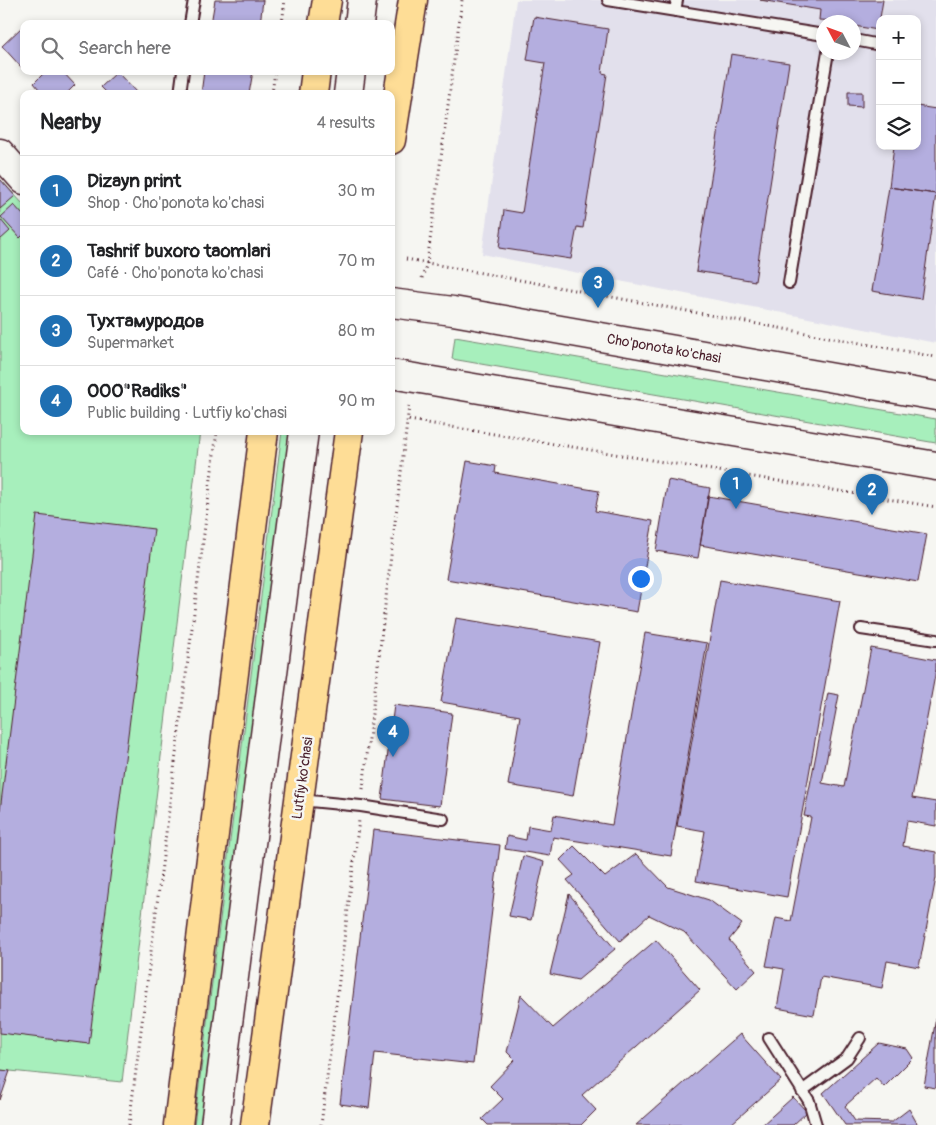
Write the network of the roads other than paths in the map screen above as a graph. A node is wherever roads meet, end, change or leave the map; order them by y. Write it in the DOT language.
graph roads {
  1 [pos="194,0"];
  2 [pos="327,0"];
  3 [pos="362,0"];
  4 [pos="413,0"];
  5 [pos="608,0"];
  6 [pos="677,0"];
  7 [pos="675,11"];
  8 [pos="191,20"];
  9 [pos="324,20"];
  10 [pos="360,20"];
  11 [pos="816,34"];
  12 [pos="861,41"];
  13 [pos="876,44"];
  14 [pos="827,60"];
  15 [pos="182,75"];
  16 [pos="315,75"];
  17 [pos="350,75"];
  18 [pos="181,90"];
  19 [pos="314,90"];
  20 [pos="349,90"];
  21 [pos="395,115"];
  22 [pos="0,153"];
  23 [pos="20,176"];
  24 [pos="789,283"];
  25 [pos="395,304"];
  26 [pos="395,375"];
  27 [pos="936,396"];
  28 [pos="264,435"];
  29 [pos="303,435"];
  30 [pos="347,435"];
  31 [pos="936,466"];
  32 [pos="861,629"];
  33 [pos="936,640"];
  34 [pos="299,800"];
  35 [pos="443,819"];
  36 [pos="769,1038"];
  37 [pos="860,1038"];
  38 [pos="802,1091"];
  39 [pos="178,1125"];
  40 [pos="215,1125"];
  41 [pos="255,1125"];
  42 [pos="816,1125"];
  1 -- 8 [label="lane"];
  2 -- 9 [label="main road"];
  3 -- 10 [label="main road"];
  4 -- 21 [label="main road"];
  5 -- 7 [label="lane"];
  6 -- 7 [label="lane"];
  7 -- 11 [label="lane"];
  12 -- 13 [label="lane"];
  14 -- 24 [label="lane"];
  15 -- 18 [label="lane"];
  16 -- 19 [label="main road"];
  17 -- 20 [label="main road"];
  22 -- 23 [label="main road"];
  25 -- 27 [label="main road, Cho'ponota ko'chasi"];
  26 -- 31 [label="main road"];
  28 -- 39 [label="main road"];
  29 -- 40 [label="main road"];
  30 -- 34 [label="main road, Lutfiy ko'chasi"];
  32 -- 33 [label="lane"];
  34 -- 35 [label="lane"];
  34 -- 41 [label="main road, Lutfiy ko'chasi"];
  36 -- 38 [label="lane"];
  37 -- 38 [label="lane"];
  38 -- 42 [label="lane"];
}
